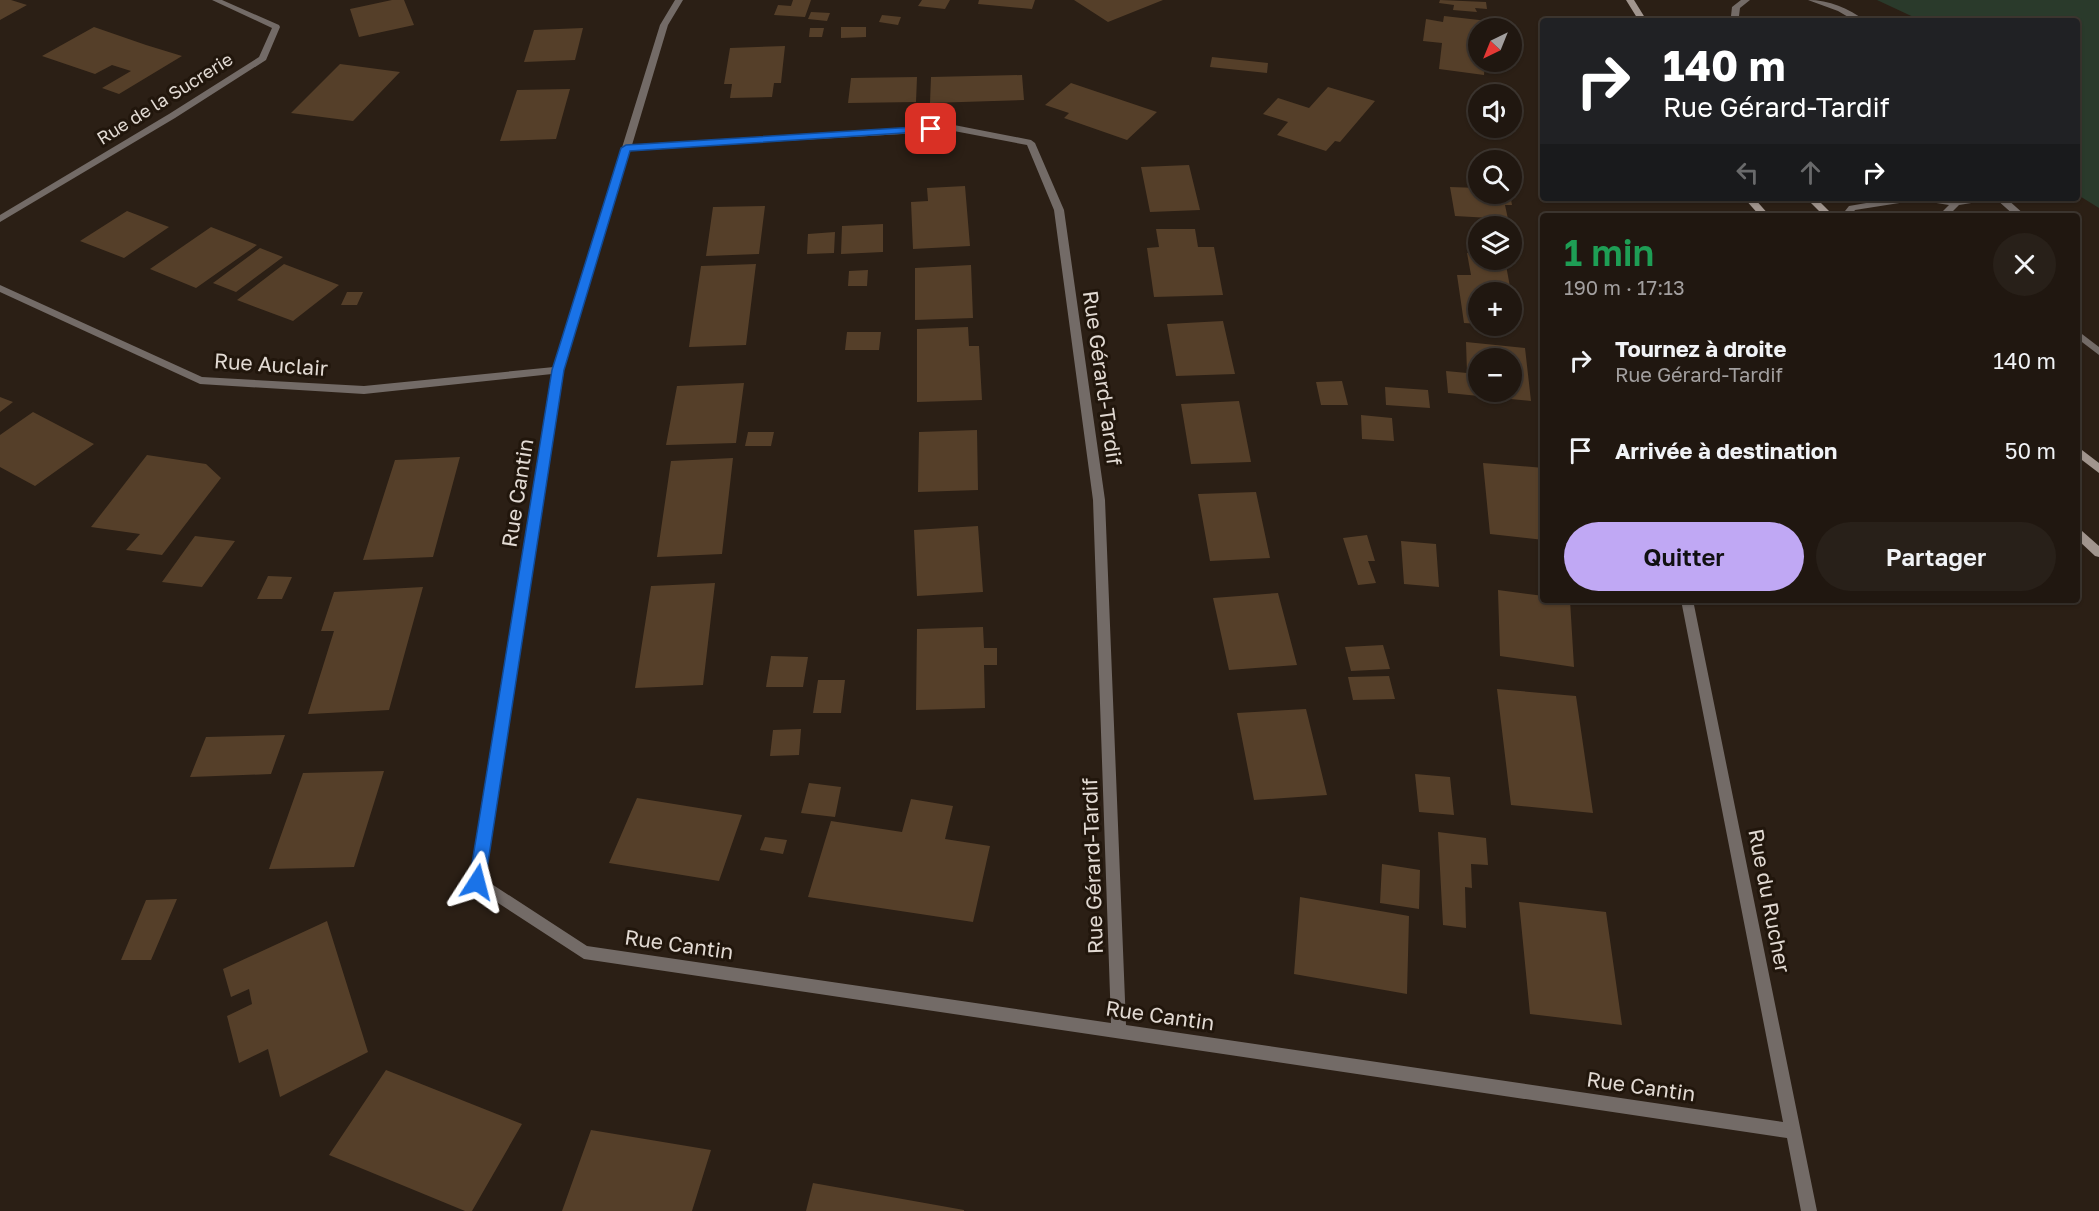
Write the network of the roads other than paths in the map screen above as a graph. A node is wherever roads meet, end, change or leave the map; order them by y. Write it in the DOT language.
graph roads {
  1 [pos="216,0"];
  2 [pos="679,0"];
  3 [pos="1630,0"];
  4 [pos="1746,0"];
  5 [pos="1812,0"];
  6 [pos="1641,18"];
  7 [pos="1736,18"];
  8 [pos="1856,18"];
  9 [pos="626,148"];
  10 [pos="1752,201"];
  11 [pos="1814,201"];
  12 [pos="1894,201"];
  13 [pos="1943,201"];
  14 [pos="1970,201"];
  15 [pos="2004,201"];
  16 [pos="1956,203"];
  17 [pos="1762,213"];
  18 [pos="1826,213"];
  19 [pos="1848,213"];
  20 [pos="1946,213"];
  21 [pos="2018,213"];
  22 [pos="0,219"];
  23 [pos="0,288"];
  24 [pos="2080,336"];
  25 [pos="2099,352"];
  26 [pos="558,370"];
  27 [pos="2080,453"];
  28 [pos="2099,469"];
  29 [pos="2080,536"];
  30 [pos="2099,553"];
  31 [pos="1688,603"];
  32 [pos="1119,1031"];
  33 [pos="1793,1131"];
  34 [pos="1809,1211"];
  1 -- 22 [label="street, Rue de la Sucrerie"];
  2 -- 9 [label="street, Rue Cantin"];
  3 -- 6 [label="main road"];
  4 -- 7 [label="street"];
  5 -- 8 [label="street"];
  9 -- 26 [label="street, Rue Cantin"];
  9 -- 32 [label="street, Rue Gérard-Tardif"];
  10 -- 17 [label="main road"];
  11 -- 18 [label="main road"];
  12 -- 19 [label="street"];
  13 -- 16 [label="street"];
  14 -- 16 [label="street"];
  15 -- 21 [label="street"];
  16 -- 20 [label="street"];
  23 -- 26 [label="street, Rue Auclair"];
  24 -- 25 [label="street"];
  26 -- 32 [label="street, Rue Cantin"];
  27 -- 28 [label="main road"];
  29 -- 30 [label="main road"];
  31 -- 33 [label="street, Rue du Rucher"];
  32 -- 33 [label="street, Rue Cantin"];
  33 -- 34 [label="street, Rue du Rucher"];
}
